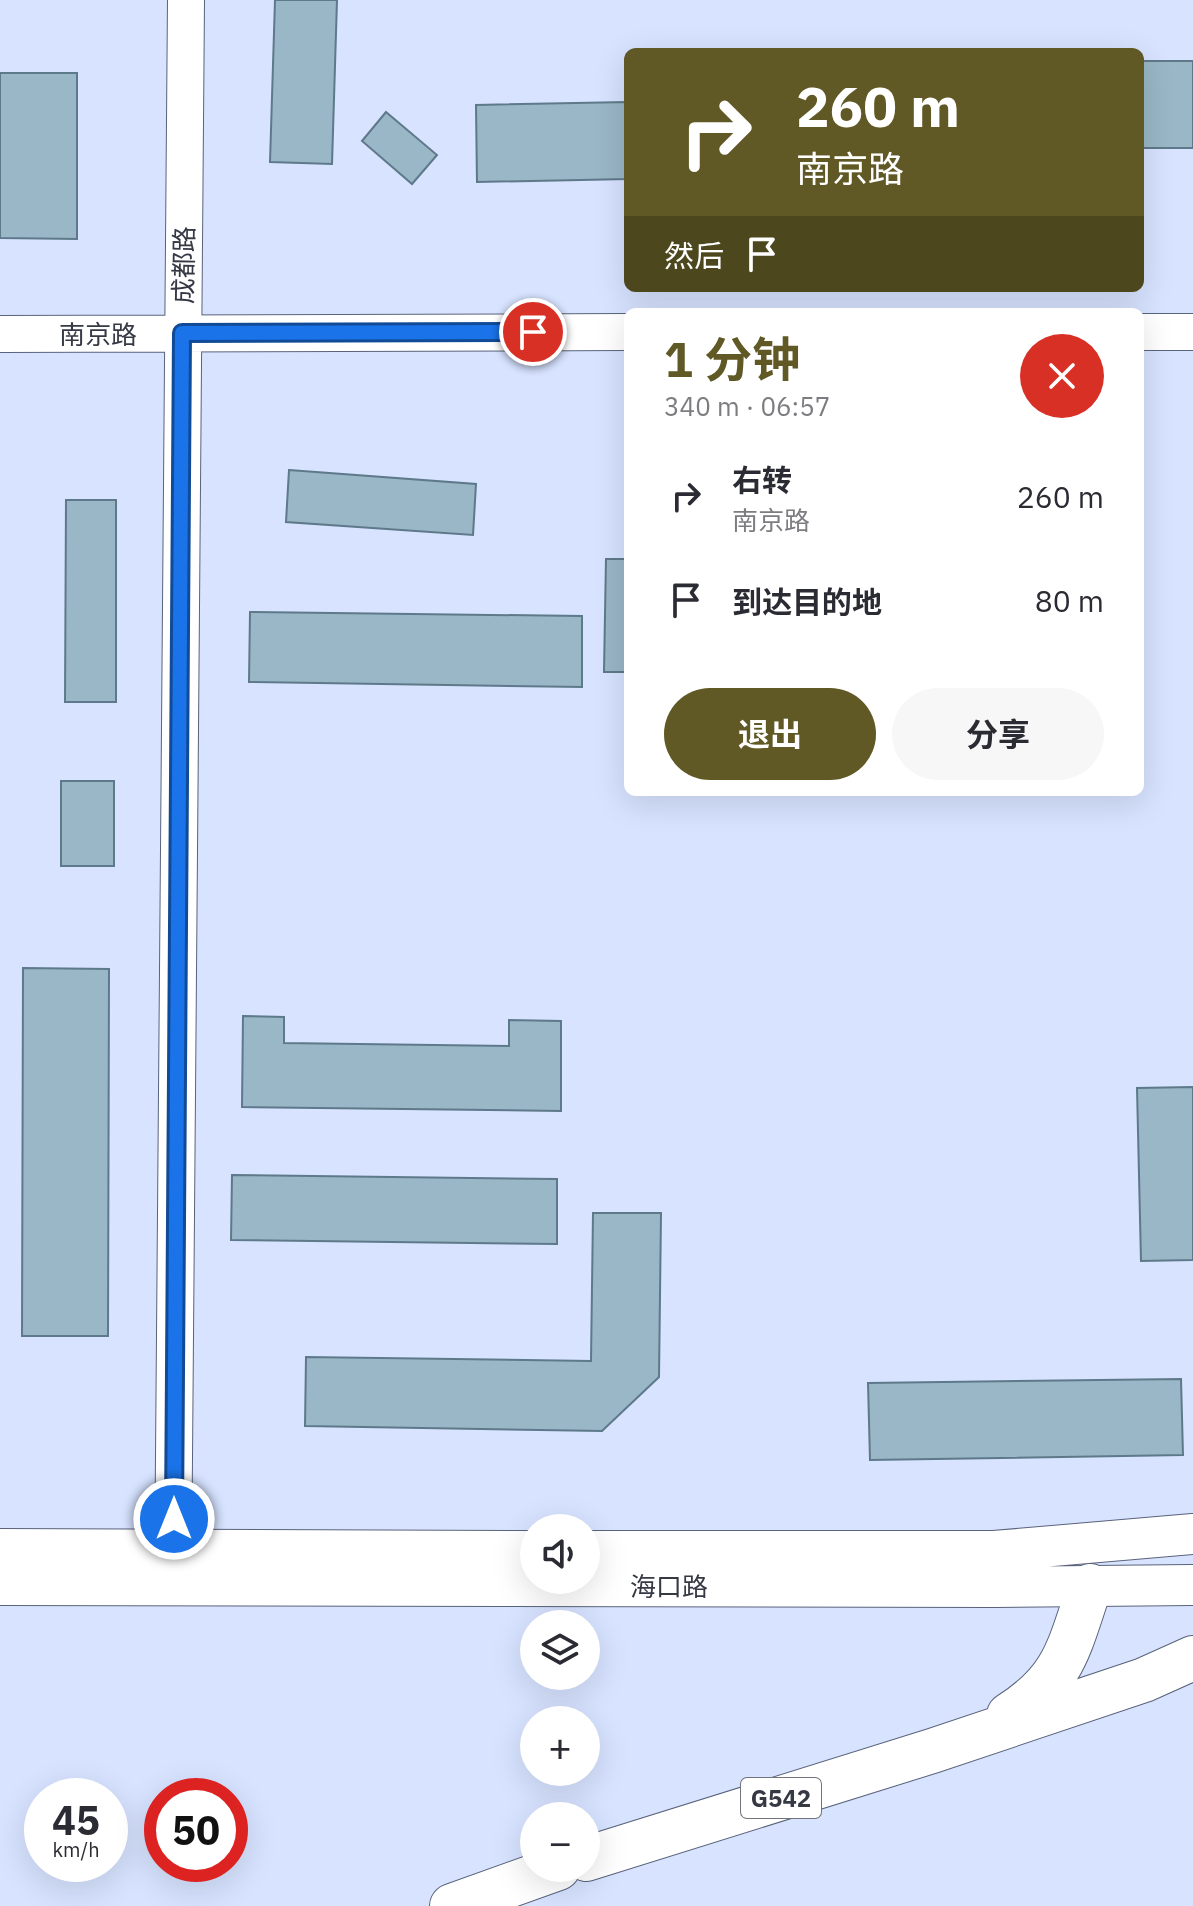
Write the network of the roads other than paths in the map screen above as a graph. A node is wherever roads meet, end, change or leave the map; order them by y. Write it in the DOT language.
graph roads {
  1 [pos="186,0"];
  2 [pos="624,332"];
  3 [pos="1144,332"];
  4 [pos="1193,332"];
  5 [pos="182,333"];
  6 [pos="0,334"];
  7 [pos="1193,1534"];
  8 [pos="0,1549"];
  9 [pos="600,1551"];
  10 [pos="520,1552"];
  11 [pos="173,1568"];
  12 [pos="0,1585"];
  13 [pos="1193,1585"];
  14 [pos="1090,1586"];
  15 [pos="1193,1658"];
  16 [pos="976,1736"];
  17 [pos="600,1855"];
  18 [pos="520,1882"];
  19 [pos="452,1906"];
  1 -- 5 [label="main road, 成都路"];
  2 -- 5 [label="main road, 南京路"];
  3 -- 4 [label="main road"];
  5 -- 6 [label="main road, 南京路"];
  5 -- 11 [label="main road, 成都路"];
  7 -- 9 [label="main road, 海口路"];
  8 -- 11 [label="main road, 海口路"];
  10 -- 11 [label="main road, 海口路"];
  11 -- 12 [label="main road, 海口路"];
  11 -- 14 [label="main road, 海口路"];
  13 -- 14 [label="main road, 海口路"];
  14 -- 16 [label="highway"];
  15 -- 16 [label="highway, G542"];
  16 -- 17 [label="highway, G542"];
  18 -- 19 [label="highway"];
}
